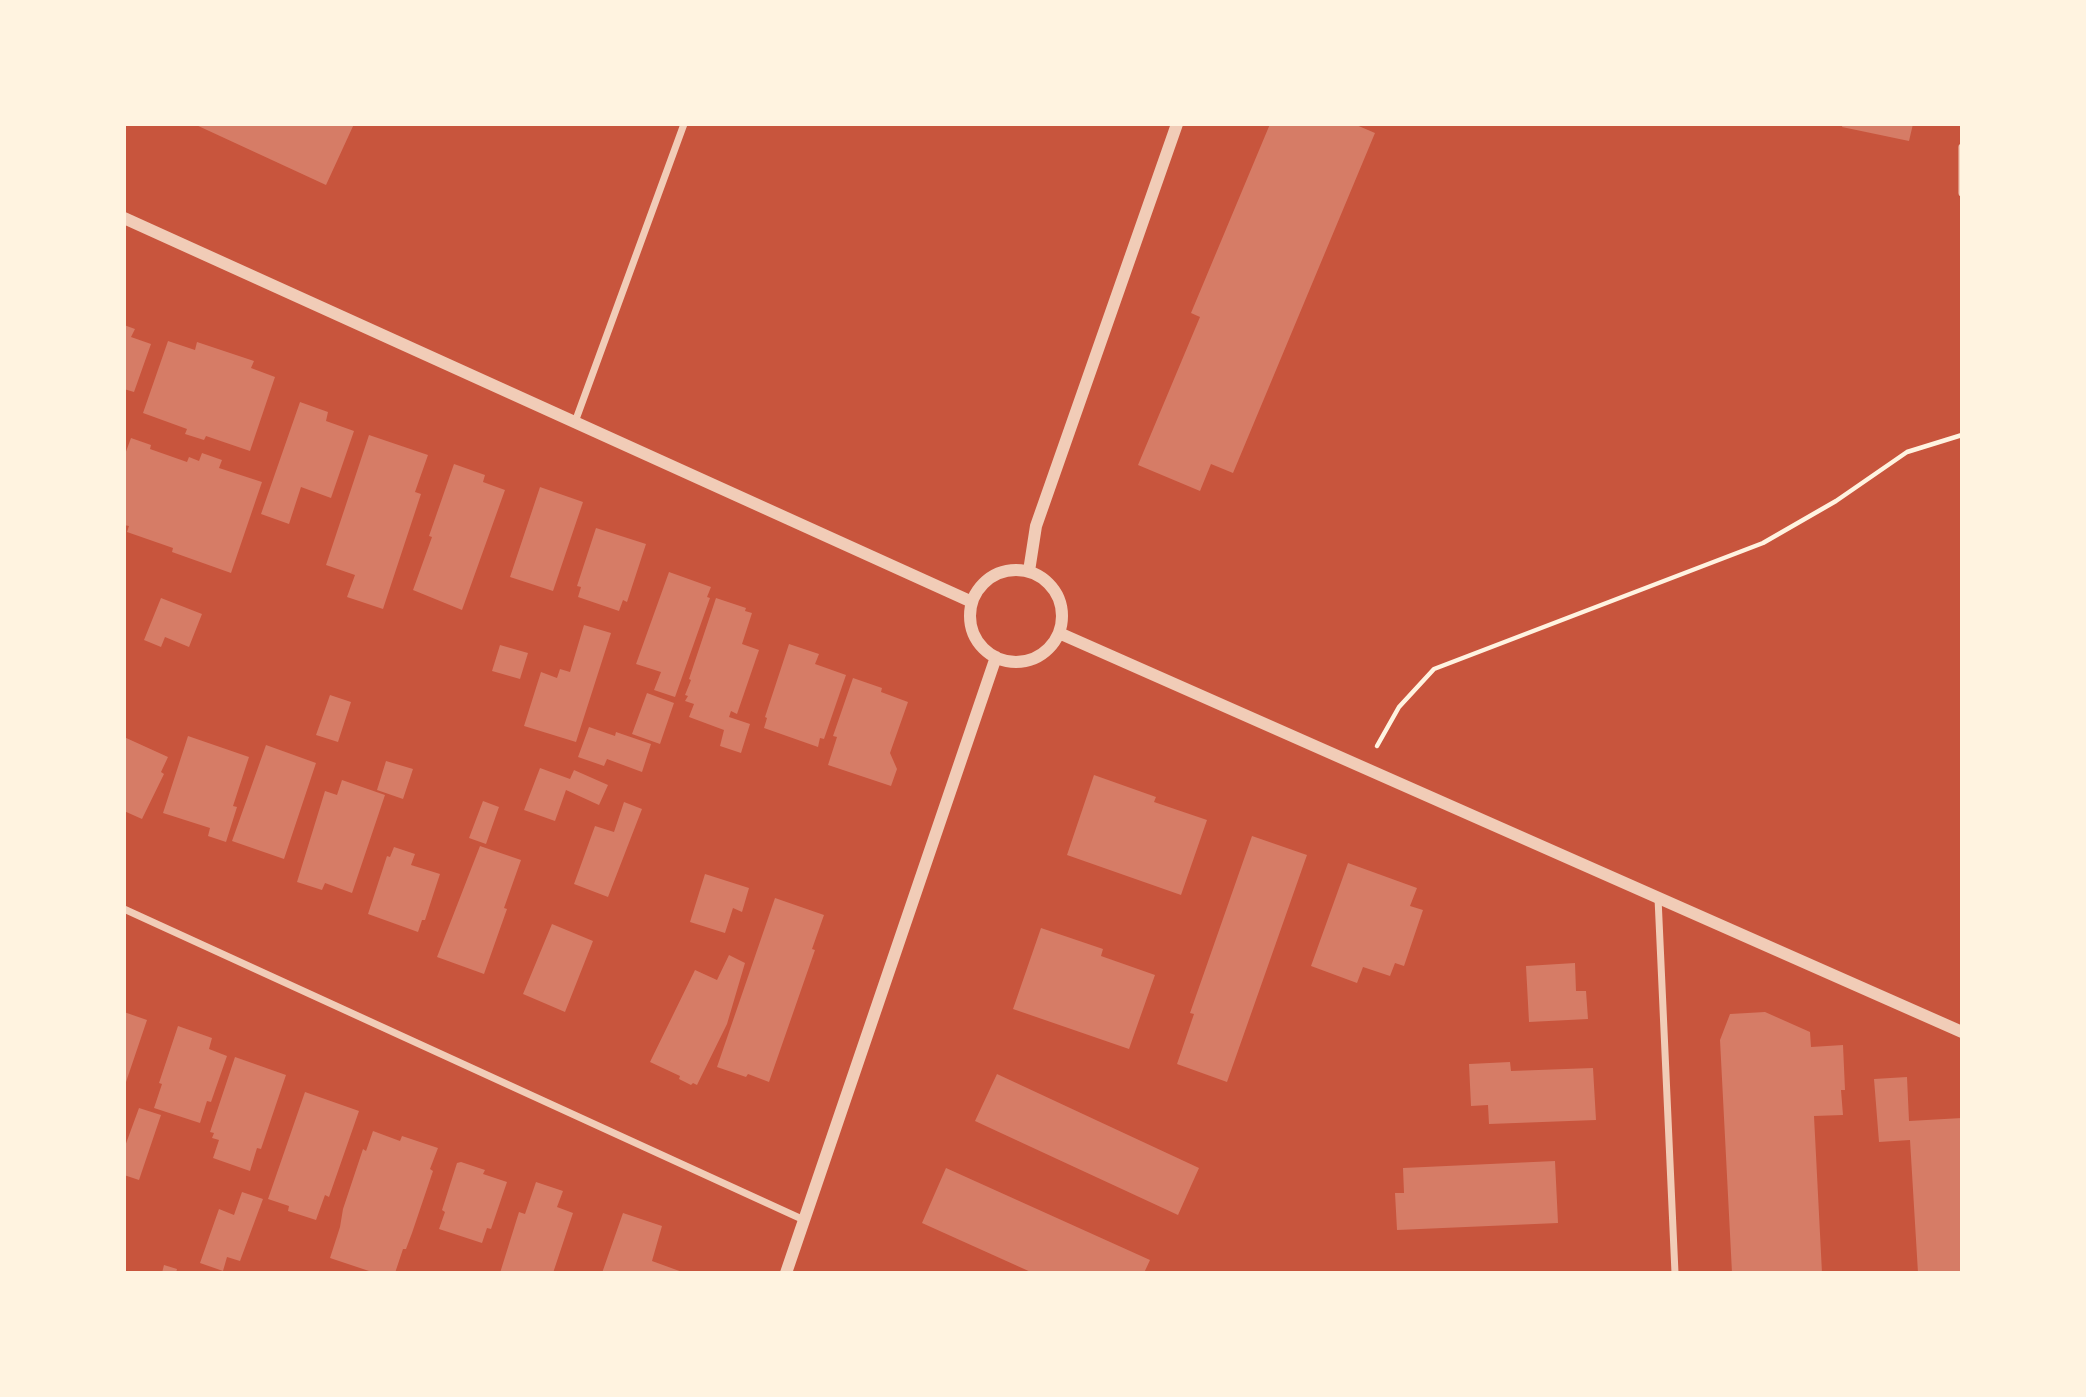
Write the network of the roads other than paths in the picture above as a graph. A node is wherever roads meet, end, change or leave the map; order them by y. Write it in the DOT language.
graph roads {
  1 [pos="684,124"];
  2 [pos="1177,124"];
  3 [pos="1962,147"];
  4 [pos="1962,193"];
  5 [pos="124,218"];
  6 [pos="575,422"];
  7 [pos="1029,571"];
  8 [pos="972,602"];
  9 [pos="1059,633"];
  10 [pos="996,657"];
  11 [pos="1658,898"];
  12 [pos="124,909"];
  13 [pos="1962,1032"];
  14 [pos="804,1220"];
  15 [pos="786,1273"];
  16 [pos="1675,1273"];
  1 -- 6 [label="street"];
  2 -- 7 [label="street"];
  3 -- 4 [label="street"];
  5 -- 6 [label="street"];
  6 -- 8 [label="street"];
  7 -- 8 [label="street"];
  7 -- 9 [label="street"];
  8 -- 10 [label="street"];
  9 -- 10 [label="street"];
  9 -- 11 [label="street"];
  10 -- 14 [label="street"];
  11 -- 13 [label="street"];
  11 -- 16 [label="street"];
  12 -- 14 [label="street"];
  14 -- 15 [label="street"];
}
